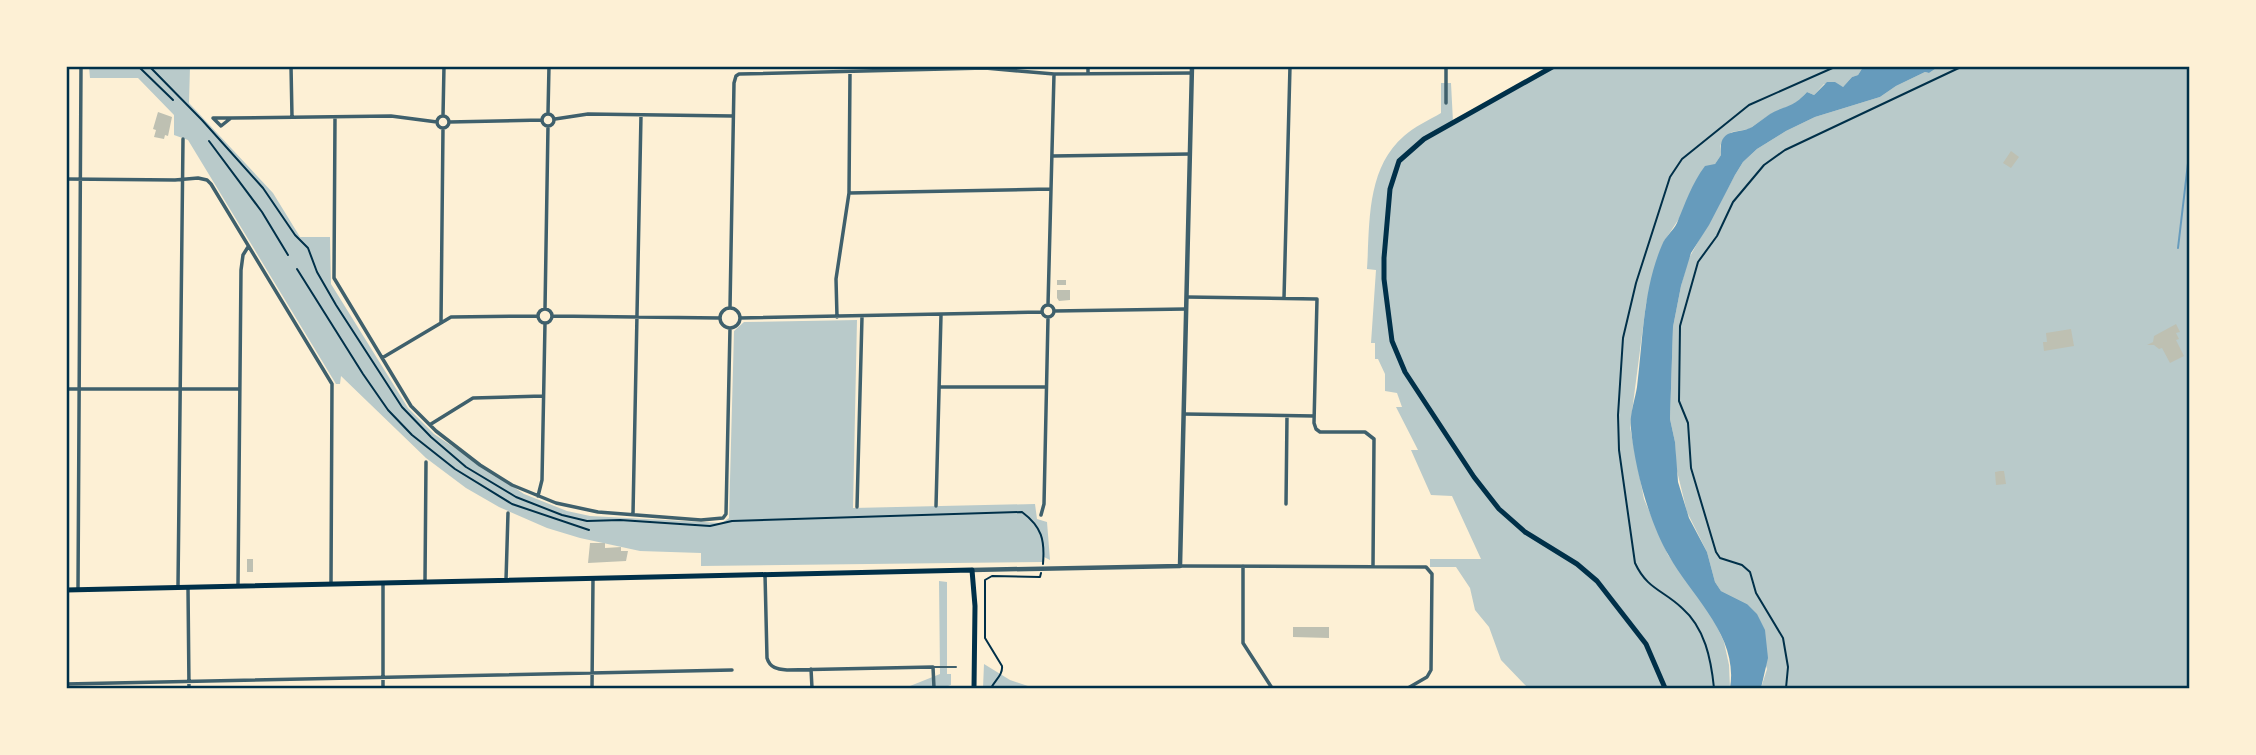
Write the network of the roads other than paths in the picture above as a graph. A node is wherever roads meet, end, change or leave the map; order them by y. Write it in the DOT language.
graph roads {
  1 [pos="81,66"];
  2 [pos="291,66"];
  3 [pos="444,66"];
  4 [pos="549,66"];
  5 [pos="1088,66"];
  6 [pos="1290,66"];
  7 [pos="1446,66"];
  8 [pos="1554,66"];
  9 [pos="985,67"];
  10 [pos="1192,70"];
  11 [pos="850,71"];
  12 [pos="1054,74"];
  13 [pos="1088,74"];
  14 [pos="1446,103"];
  15 [pos="548,113"];
  16 [pos="640,115"];
  17 [pos="443,116"];
  18 [pos="733,116"];
  19 [pos="292,117"];
  20 [pos="335,117"];
  21 [pos="231,118"];
  22 [pos="555,119"];
  23 [pos="542,120"];
  24 [pos="437,122"];
  25 [pos="449,122"];
  26 [pos="548,126"];
  27 [pos="443,128"];
  28 [pos="183,139"];
  29 [pos="1190,154"];
  30 [pos="1052,156"];
  31 [pos="66,179"];
  32 [pos="80,179"];
  33 [pos="181,179"];
  34 [pos="1050,189"];
  35 [pos="849,193"];
  36 [pos="249,247"];
  37 [pos="1186,298"];
  38 [pos="1284,298"];
  39 [pos="1048,305"];
  40 [pos="730,308"];
  41 [pos="545,309"];
  42 [pos="1186,309"];
  43 [pos="1054,311"];
  44 [pos="1041,312"];
  45 [pos="940,315"];
  46 [pos="538,316"];
  47 [pos="552,316"];
  48 [pos="636,317"];
  49 [pos="837,317"];
  50 [pos="862,317"];
  51 [pos="720,318"];
  52 [pos="740,318"];
  53 [pos="1048,318"];
  54 [pos="441,322"];
  55 [pos="545,323"];
  56 [pos="730,328"];
  57 [pos="382,358"];
  58 [pos="939,387"];
  59 [pos="1046,387"];
  60 [pos="180,388"];
  61 [pos="66,389"];
  62 [pos="79,389"];
  63 [pos="240,389"];
  64 [pos="543,396"];
  65 [pos="1184,414"];
  66 [pos="1287,416"];
  67 [pos="1314,416"];
  68 [pos="430,425"];
  69 [pos="426,463"];
  70 [pos="538,496"];
  71 [pos="1286,504"];
  72 [pos="936,506"];
  73 [pos="857,507"];
  74 [pos="508,513"];
  75 [pos="633,514"];
  76 [pos="1041,515"];
  77 [pos="1244,565"];
  78 [pos="1180,566"];
  79 [pos="1373,566"];
  80 [pos="972,570"];
  81 [pos="765,574"];
  82 [pos="593,578"];
  83 [pos="506,580"];
  84 [pos="425,582"];
  85 [pos="383,583"];
  86 [pos="331,584"];
  87 [pos="238,586"];
  88 [pos="178,587"];
  89 [pos="188,587"];
  90 [pos="66,590"];
  91 [pos="78,590"];
  92 [pos="933,667"];
  93 [pos="956,667"];
  94 [pos="811,669"];
  95 [pos="732,670"];
  96 [pos="593,673"];
  97 [pos="383,677"];
  98 [pos="189,681"];
  99 [pos="66,684"];
  100 [pos="189,688"];
  101 [pos="383,688"];
  102 [pos="592,688"];
  103 [pos="812,688"];
  104 [pos="934,688"];
  105 [pos="974,688"];
  106 [pos="1272,688"];
  107 [pos="1408,688"];
  108 [pos="1665,688"];
  1 -- 32 [label="street"];
  2 -- 19 [label="street"];
  3 -- 17 [label="street"];
  4 -- 15 [label="street"];
  5 -- 13 [label="street"];
  6 -- 38 [label="street"];
  7 -- 14 [label="street"];
  8 -- 108 [label="main road"];
  9 -- 11 [label="street"];
  9 -- 12 [label="street"];
  10 -- 13 [label="street"];
  10 -- 29 [label="street"];
  11 -- 18 [label="street"];
  11 -- 35 [label="street"];
  12 -- 13 [label="street"];
  12 -- 30 [label="street"];
  15 -- 22 [label="street"];
  15 -- 23 [label="street"];
  16 -- 18 [label="street"];
  16 -- 22 [label="street"];
  16 -- 48 [label="street"];
  17 -- 24 [label="street"];
  17 -- 25 [label="street"];
  18 -- 40 [label="street"];
  19 -- 20 [label="street"];
  19 -- 21 [label="street"];
  20 -- 24 [label="street"];
  20 -- 57 [label="street"];
  22 -- 26 [label="street"];
  23 -- 25 [label="street"];
  23 -- 26 [label="street"];
  24 -- 27 [label="street"];
  25 -- 27 [label="street"];
  26 -- 41 [label="street"];
  27 -- 54 [label="street"];
  28 -- 33 [label="street"];
  29 -- 30 [label="street"];
  29 -- 37 [label="street"];
  30 -- 34 [label="street"];
  31 -- 32 [label="street"];
  32 -- 33 [label="street"];
  32 -- 62 [label="street"];
  33 -- 36 [label="street"];
  33 -- 60 [label="street"];
  34 -- 35 [label="street"];
  34 -- 39 [label="street"];
  35 -- 49 [label="street"];
  36 -- 63 [label="street"];
  36 -- 86 [label="street"];
  37 -- 38 [label="street"];
  37 -- 42 [label="street"];
  38 -- 67 [label="street"];
  39 -- 43 [label="street"];
  39 -- 44 [label="street"];
  40 -- 51 [label="street"];
  40 -- 52 [label="street"];
  41 -- 46 [label="street"];
  41 -- 47 [label="street"];
  42 -- 43 [label="street"];
  42 -- 65 [label="street"];
  43 -- 53 [label="street"];
  44 -- 45 [label="street"];
  44 -- 53 [label="street"];
  45 -- 50 [label="street"];
  45 -- 58 [label="street"];
  46 -- 54 [label="street"];
  46 -- 55 [label="street"];
  47 -- 48 [label="street"];
  47 -- 55 [label="street"];
  48 -- 51 [label="street"];
  48 -- 75 [label="street"];
  49 -- 50 [label="street"];
  49 -- 52 [label="street"];
  50 -- 73 [label="street"];
  51 -- 56 [label="street"];
  52 -- 56 [label="street"];
  53 -- 59 [label="street"];
  54 -- 57 [label="street"];
  55 -- 64 [label="street"];
  56 -- 75 [label="street"];
  57 -- 68 [label="street"];
  58 -- 59 [label="street"];
  58 -- 72 [label="street"];
  59 -- 76 [label="street"];
  60 -- 62 [label="street"];
  60 -- 63 [label="street"];
  60 -- 88 [label="street"];
  61 -- 62 [label="street"];
  62 -- 91 [label="street"];
  63 -- 87 [label="street"];
  64 -- 68 [label="street"];
  64 -- 70 [label="street"];
  65 -- 66 [label="street"];
  65 -- 78 [label="street"];
  66 -- 67 [label="street"];
  66 -- 71 [label="street"];
  67 -- 79 [label="street"];
  68 -- 70 [label="street"];
  69 -- 84 [label="street"];
  70 -- 75 [label="street"];
  74 -- 83 [label="street"];
  77 -- 78 [label="street"];
  77 -- 79 [label="street"];
  77 -- 106 [label="street"];
  78 -- 80 [label="street"];
  79 -- 107 [label="street"];
  80 -- 81 [label="main road"];
  80 -- 105 [label="main road"];
  81 -- 82 [label="main road"];
  81 -- 94 [label="street"];
  82 -- 83 [label="main road"];
  82 -- 96 [label="street"];
  83 -- 84 [label="main road"];
  84 -- 85 [label="main road"];
  85 -- 86 [label="main road"];
  85 -- 97 [label="street"];
  86 -- 87 [label="main road"];
  87 -- 89 [label="main road"];
  88 -- 89 [label="main road"];
  88 -- 91 [label="main road"];
  89 -- 98 [label="street"];
  90 -- 91 [label="main road"];
  92 -- 93 [label="lane"];
  92 -- 94 [label="street"];
  92 -- 104 [label="street"];
  94 -- 103 [label="street"];
  95 -- 96 [label="street"];
  96 -- 97 [label="street"];
  96 -- 102 [label="street"];
  97 -- 98 [label="street"];
  97 -- 101 [label="street"];
  98 -- 99 [label="street"];
  98 -- 100 [label="street"];
}
